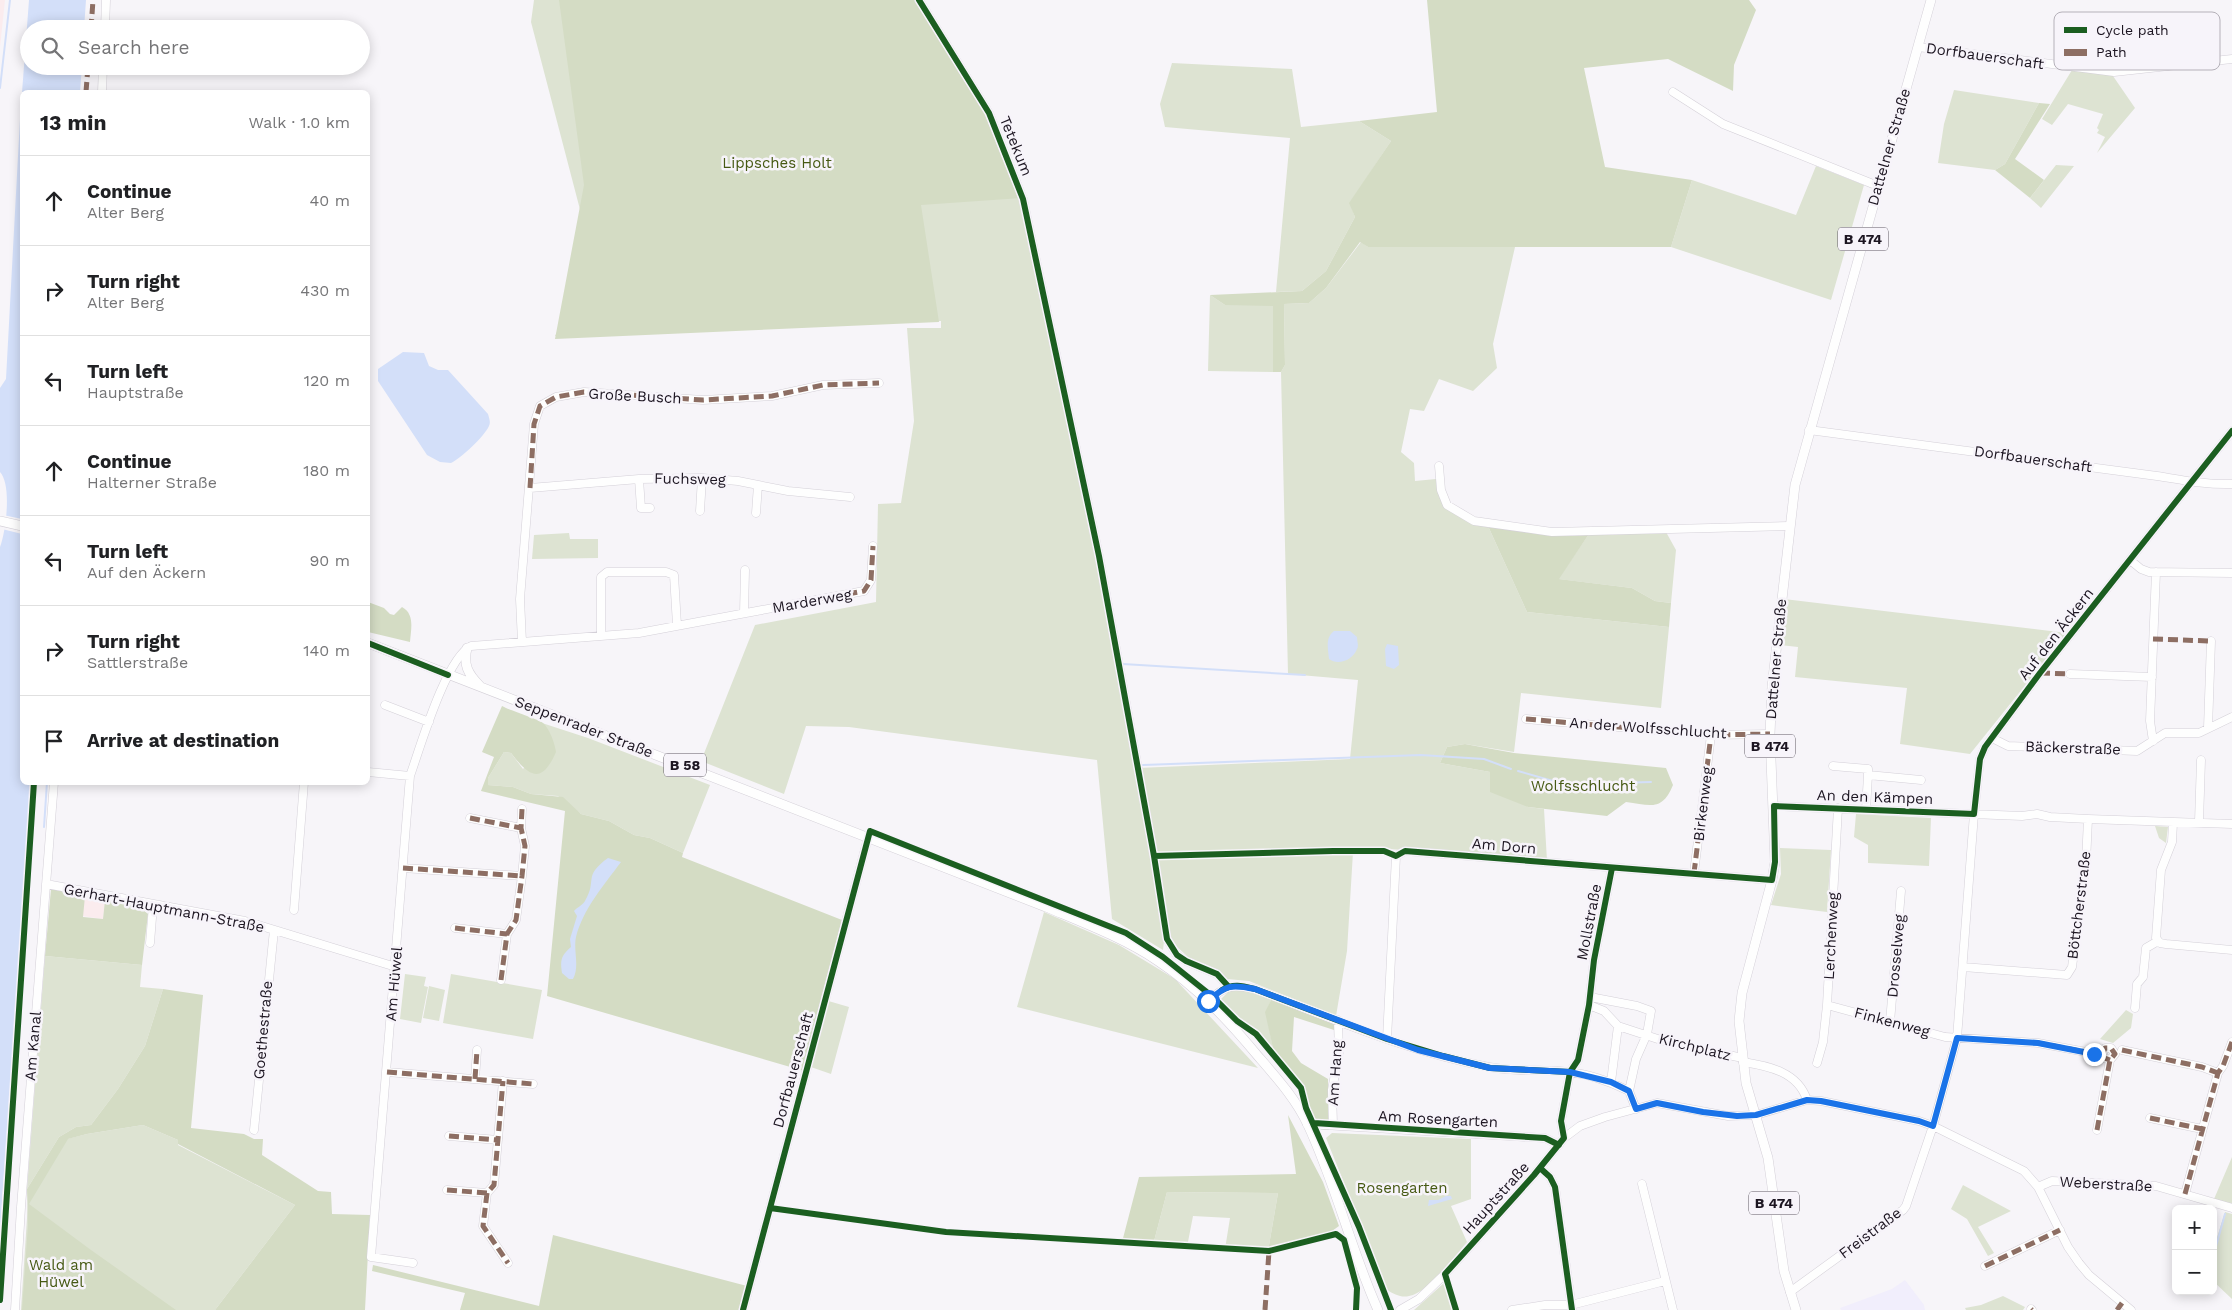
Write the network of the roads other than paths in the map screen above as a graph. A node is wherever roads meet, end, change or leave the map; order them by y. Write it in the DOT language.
graph roads {
  1 [pos="106,0"];
  2 [pos="919,0"];
  3 [pos="1931,0"];
  4 [pos="105,20"];
  5 [pos="1918,47"];
  6 [pos="2054,64"];
  7 [pos="2098,70"];
  8 [pos="2132,70"];
  9 [pos="103,75"];
  10 [pos="102,90"];
  11 [pos="1673,92"];
  12 [pos="1878,186"];
  13 [pos="879,383"];
  14 [pos="1810,430"];
  15 [pos="2232,431"];
  16 [pos="1439,466"];
  17 [pos="702,478"];
  18 [pos="639,479"];
  19 [pos="2190,482"];
  20 [pos="2232,484"];
  21 [pos="758,485"];
  22 [pos="530,488"];
  23 [pos="850,498"];
  24 [pos="650,508"];
  25 [pos="700,511"];
  26 [pos="756,513"];
  27 [pos="0,522"];
  28 [pos="20,526"];
  29 [pos="1789,526"];
  30 [pos="873,546"];
  31 [pos="2130,560"];
  32 [pos="745,570"];
  33 [pos="2156,572"];
  34 [pos="2232,573"];
  35 [pos="744,613"];
  36 [pos="677,625"];
  37 [pos="602,636"];
  38 [pos="522,642"];
  39 [pos="2211,642"];
  40 [pos="370,644"];
  41 [pos="467,648"];
  42 [pos="2070,674"];
  43 [pos="448,675"];
  44 [pos="2152,677"];
  45 [pos="482,688"];
  46 [pos="385,705"];
  47 [pos="2232,717"];
  48 [pos="1526,719"];
  49 [pos="429,722"];
  50 [pos="2208,728"];
  51 [pos="1770,734"];
  52 [pos="1711,735"];
  53 [pos="1992,738"];
  54 [pos="2152,741"];
  55 [pos="2200,760"];
  56 [pos="1833,766"];
  57 [pos="370,772"];
  58 [pos="1868,775"];
  59 [pos="410,776"];
  60 [pos="1921,780"];
  61 [pos="54,785"];
  62 [pos="304,785"];
  63 [pos="1774,806"];
  64 [pos="1838,808"];
  65 [pos="522,809"];
  66 [pos="1866,809"];
  67 [pos="1974,814"];
  68 [pos="470,818"];
  69 [pos="2088,820"];
  70 [pos="2173,822"];
  71 [pos="2199,822"];
  72 [pos="2232,824"];
  73 [pos="521,828"];
  74 [pos="868,838"];
  75 [pos="403,868"];
  76 [pos="1612,868"];
  77 [pos="1694,873"];
  78 [pos="522,876"];
  79 [pos="1772,880"];
  80 [pos="46,884"];
  81 [pos="1901,891"];
  82 [pos="153,905"];
  83 [pos="294,910"];
  84 [pos="454,928"];
  85 [pos="274,930"];
  86 [pos="507,934"];
  87 [pos="2158,940"];
  88 [pos="150,943"];
  89 [pos="2232,950"];
  90 [pos="396,967"];
  91 [pos="1963,967"];
  92 [pos="501,980"];
  93 [pos="1228,986"];
  94 [pos="1208,1001"];
  95 [pos="1589,1001"];
  96 [pos="1827,1005"];
  97 [pos="2135,1008"];
  98 [pos="1338,1020"];
  99 [pos="1890,1022"];
  100 [pos="1618,1026"];
  101 [pos="1647,1034"];
  102 [pos="1957,1038"];
  103 [pos="1387,1039"];
  104 [pos="2232,1042"];
  105 [pos="477,1050"];
  106 [pos="2122,1050"];
  107 [pos="2102,1055"];
  108 [pos="1743,1060"];
  109 [pos="2110,1060"];
  110 [pos="1817,1063"];
  111 [pos="386,1072"];
  112 [pos="1570,1072"];
  113 [pos="2218,1073"];
  114 [pos="475,1079"];
  115 [pos="502,1081"];
  116 [pos="1611,1082"];
  117 [pos="533,1084"];
  118 [pos="1629,1091"];
  119 [pos="1807,1100"];
  120 [pos="1636,1109"];
  121 [pos="1756,1115"];
  122 [pos="2150,1118"];
  123 [pos="1311,1124"];
  124 [pos="1333,1125"];
  125 [pos="1933,1126"];
  126 [pos="2202,1129"];
  127 [pos="254,1130"];
  128 [pos="2097,1130"];
  129 [pos="449,1136"];
  130 [pos="498,1140"];
  131 [pos="1562,1142"];
  132 [pos="1540,1168"];
  133 [pos="1642,1184"];
  134 [pos="2038,1187"];
  135 [pos="447,1190"];
  136 [pos="487,1193"];
  137 [pos="2185,1194"];
  138 [pos="2232,1208"];
  139 [pos="2060,1230"];
  140 [pos="413,1263"];
  141 [pos="508,1263"];
  142 [pos="1985,1266"];
  143 [pos="1665,1281"];
  144 [pos="1793,1290"];
  145 [pos="2120,1307"];
  146 [pos="1572,1308"];
  147 [pos="15,1310"];
  148 [pos="743,1310"];
  149 [pos="1378,1310"];
  150 [pos="1400,1310"];
  151 [pos="1512,1310"];
  152 [pos="1673,1310"];
  153 [pos="1796,1310"];
  154 [pos="2131,1310"];
  1 -- 4 [label="street"];
  2 -- 93 [label="street, Tetekum"];
  3 -- 5 [label="main road, Dattelner Straße / B 474"];
  5 -- 6 [label="street, Dorfbauerschaft"];
  5 -- 12 [label="main road, Dattelner Straße / B 474"];
  7 -- 8 [label="street, Dorfbauerschaft"];
  9 -- 10 [label="street"];
  11 -- 12 [label="street"];
  12 -- 14 [label="main road, Dattelner Straße / B 474"];
  13 -- 22 [label="street, Große Busch"];
  14 -- 19 [label="street, Dorfbauerschaft"];
  14 -- 29 [label="main road, Dattelner Straße / B 474"];
  15 -- 19 [label="street"];
  16 -- 29 [label="street"];
  17 -- 18 [label="street, Fuchsweg"];
  17 -- 21 [label="street, Fuchsweg"];
  17 -- 25 [label="street"];
  18 -- 22 [label="street, Fuchsweg"];
  18 -- 24 [label="street"];
  19 -- 20 [label="street, Dorfbauerschaft"];
  19 -- 31 [label="street, Auf den Äckern"];
  21 -- 23 [label="street, Fuchsweg"];
  21 -- 26 [label="street"];
  22 -- 38 [label="street, Große Busch"];
  27 -- 28 [label="main road"];
  29 -- 51 [label="main road, Dattelner Straße / B 474"];
  30 -- 35 [label="street, Marderweg"];
  31 -- 33 [label="street"];
  31 -- 53 [label="street, Auf den Äckern"];
  32 -- 35 [label="street"];
  33 -- 34 [label="street"];
  33 -- 44 [label="street"];
  35 -- 36 [label="street, Marderweg"];
  36 -- 37 [label="street, Marderweg"];
  36 -- 37 [label="street"];
  37 -- 38 [label="street, Marderweg"];
  38 -- 41 [label="street, Marderweg"];
  39 -- 50 [label="street"];
  40 -- 43 [label="main road, Seppenrader Straße / B 58"];
  41 -- 43 [label="street"];
  41 -- 45 [label="main road"];
  42 -- 44 [label="street"];
  43 -- 45 [label="main road, Seppenrader Straße / B 58"];
  43 -- 49 [label="street, Am Hüwel"];
  44 -- 54 [label="street"];
  45 -- 74 [label="main road, Seppenrader Straße / B 58"];
  46 -- 49 [label="street"];
  47 -- 50 [label="street, Bäckerstraße"];
  48 -- 52 [label="street, An der Wolfsschlucht"];
  49 -- 59 [label="street, Am Hüwel"];
  50 -- 54 [label="street, Bäckerstraße"];
  51 -- 52 [label="street, An der Wolfsschlucht"];
  51 -- 63 [label="main road, Dattelner Straße / B 474"];
  52 -- 77 [label="street, Birkenweg"];
  53 -- 54 [label="street, Bäckerstraße"];
  53 -- 67 [label="street, Auf den Äckern"];
  55 -- 71 [label="street"];
  56 -- 58 [label="street"];
  57 -- 59 [label="street"];
  58 -- 60 [label="street"];
  58 -- 66 [label="street"];
  59 -- 75 [label="street, Am Hüwel"];
  61 -- 80 [label="street, Am Kanal"];
  62 -- 83 [label="street"];
  63 -- 64 [label="street, An den Kämpen"];
  63 -- 79 [label="main road, Dattelner Straße / B 474"];
  64 -- 66 [label="street, An den Kämpen"];
  64 -- 96 [label="street, Lerchenweg"];
  65 -- 73 [label="street"];
  66 -- 67 [label="street, An den Kämpen"];
  67 -- 69 [label="street, An den Kämpen"];
  67 -- 91 [label="street, Auf den Äckern"];
  68 -- 73 [label="street"];
  69 -- 70 [label="street, An den Kämpen"];
  69 -- 91 [label="street, Böttcherstraße"];
  70 -- 71 [label="street, An den Kämpen"];
  70 -- 87 [label="street"];
  71 -- 72 [label="street, An den Kämpen"];
  73 -- 78 [label="street"];
  74 -- 94 [label="main road, Seppenrader Straße / B 58"];
  74 -- 148 [label="street, Dorfbauerschaft"];
  75 -- 78 [label="street"];
  75 -- 90 [label="street, Am Hüwel"];
  76 -- 77 [label="street, Mollstraße"];
  76 -- 95 [label="street, Mollstraße"];
  76 -- 103 [label="street, Am Dorn"];
  77 -- 79 [label="street, Mollstraße"];
  78 -- 86 [label="street"];
  79 -- 108 [label="main road, Dattelner Straße / B 474"];
  80 -- 82 [label="street, Gerhart-Hauptmann-Straße"];
  80 -- 147 [label="street, Am Kanal"];
  81 -- 99 [label="street, Drosselweg"];
  82 -- 85 [label="street, Gerhart-Hauptmann-Straße"];
  82 -- 88 [label="street"];
  84 -- 86 [label="street"];
  85 -- 90 [label="street, Gerhart-Hauptmann-Straße"];
  85 -- 127 [label="street, Goethestraße"];
  86 -- 92 [label="street"];
  87 -- 89 [label="street"];
  87 -- 97 [label="street"];
  90 -- 111 [label="street, Am Hüwel"];
  91 -- 102 [label="street, Auf den Äckern"];
  93 -- 94 [label="street"];
  93 -- 98 [label="street"];
  94 -- 123 [label="main road, Seppenrader Straße / B 58"];
  95 -- 100 [label="street"];
  95 -- 101 [label="street"];
  95 -- 112 [label="street, Mollstraße"];
  96 -- 99 [label="street, Finkenweg"];
  96 -- 110 [label="street, Lerchenweg"];
  98 -- 103 [label="street"];
  98 -- 124 [label="street, Am Hang"];
  99 -- 102 [label="street, Finkenweg"];
  100 -- 101 [label="street, Kirchplatz"];
  100 -- 116 [label="street"];
  101 -- 108 [label="street, Kirchplatz"];
  101 -- 118 [label="street"];
  102 -- 107 [label="street, Finkenweg"];
  102 -- 125 [label="street, Auf den Äckern"];
  103 -- 112 [label="street"];
  104 -- 113 [label="street"];
  105 -- 114 [label="street"];
  106 -- 113 [label="street"];
  107 -- 109 [label="street"];
  107 -- 109 [label="street"];
  108 -- 119 [label="street, Kirchplatz"];
  108 -- 121 [label="main road, Dattelner Straße / B 474"];
  109 -- 128 [label="street"];
  111 -- 114 [label="street"];
  111 -- 140 [label="street, Am Hüwel"];
  112 -- 116 [label="street"];
  112 -- 131 [label="street, Mollstraße"];
  113 -- 126 [label="street"];
  114 -- 115 [label="street"];
  115 -- 117 [label="street"];
  115 -- 130 [label="street"];
  116 -- 118 [label="street"];
  118 -- 120 [label="street"];
  119 -- 121 [label="street, Hauptstraße"];
  119 -- 125 [label="street"];
  120 -- 121 [label="street, Hauptstraße"];
  120 -- 131 [label="street, Hauptstraße"];
  121 -- 144 [label="main road, B 474"];
  122 -- 126 [label="street"];
  123 -- 124 [label="street, Am Rosengarten"];
  123 -- 149 [label="main road, Seppenrader Straße / B 58"];
  124 -- 131 [label="street, Am Rosengarten"];
  125 -- 134 [label="street"];
  125 -- 144 [label="street, Freistraße"];
  126 -- 137 [label="street"];
  129 -- 130 [label="street"];
  130 -- 136 [label="street"];
  131 -- 132 [label="street, Hauptstraße"];
  132 -- 146 [label="street"];
  132 -- 150 [label="street, Hauptstraße"];
  133 -- 143 [label="street"];
  134 -- 137 [label="street, Weberstraße"];
  134 -- 139 [label="street"];
  135 -- 136 [label="street"];
  136 -- 141 [label="street"];
  137 -- 138 [label="street, Weberstraße"];
  139 -- 142 [label="street"];
  139 -- 145 [label="street"];
  143 -- 146 [label="street"];
  143 -- 152 [label="street"];
  144 -- 153 [label="main road, B 474"];
  145 -- 154 [label="street"];
  146 -- 151 [label="street"];
}
